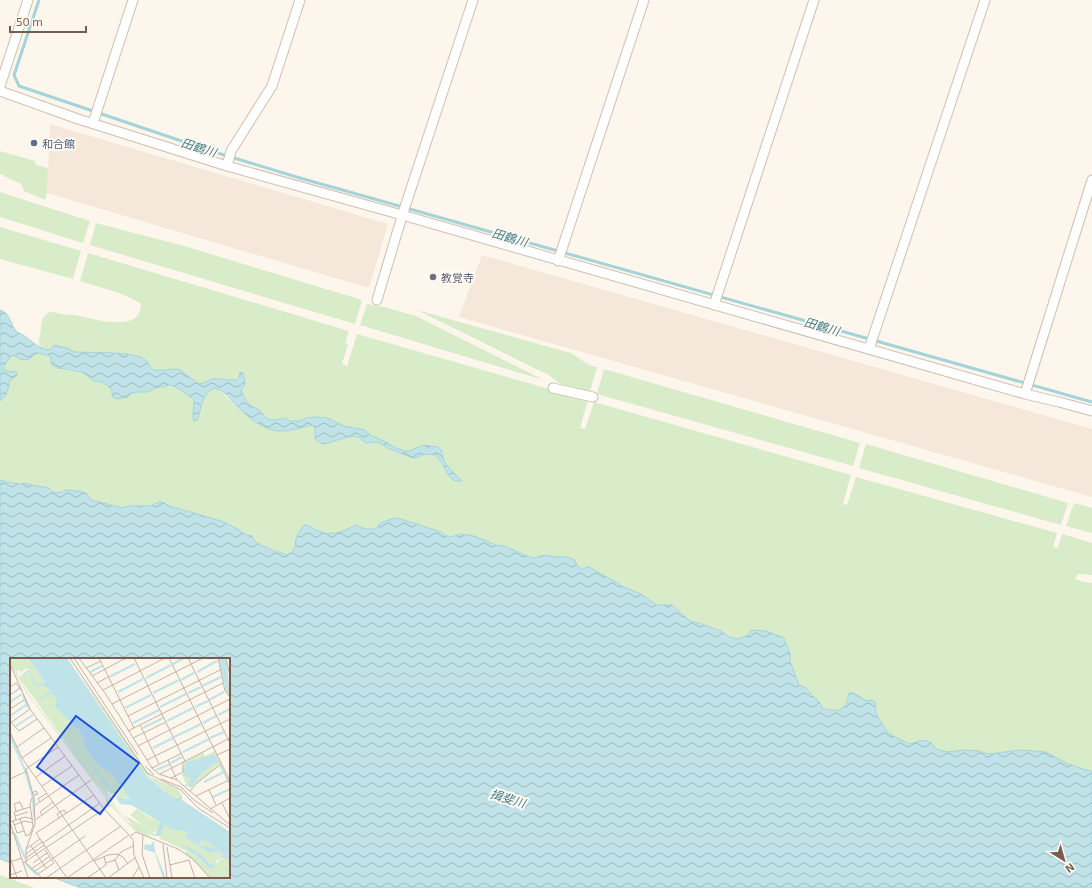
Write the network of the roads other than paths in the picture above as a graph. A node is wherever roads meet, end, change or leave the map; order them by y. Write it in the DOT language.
graph roads {
  1 [pos="28,0"];
  2 [pos="133,0"];
  3 [pos="300,0"];
  4 [pos="473,0"];
  5 [pos="644,0"];
  6 [pos="814,0"];
  7 [pos="985,0"];
  8 [pos="0,86"];
  9 [pos="0,91"];
  10 [pos="94,122"];
  11 [pos="227,165"];
  12 [pos="1092,180"];
  13 [pos="403,214"];
  14 [pos="558,259"];
  15 [pos="377,300"];
  16 [pos="715,303"];
  17 [pos="869,348"];
  18 [pos="553,388"];
  19 [pos="1026,393"];
  20 [pos="593,397"];
  21 [pos="1092,411"];
  1 -- 8 [label="street"];
  2 -- 10 [label="street"];
  3 -- 11 [label="street"];
  4 -- 13 [label="street"];
  5 -- 14 [label="street"];
  6 -- 16 [label="street"];
  7 -- 17 [label="street"];
  9 -- 10 [label="street"];
  10 -- 11 [label="street"];
  11 -- 13 [label="street"];
  12 -- 19 [label="street"];
  13 -- 14 [label="street"];
  13 -- 15 [label="street"];
  14 -- 16 [label="street"];
  16 -- 17 [label="street"];
  17 -- 19 [label="street"];
  18 -- 20 [label="street"];
  19 -- 21 [label="street"];
}
